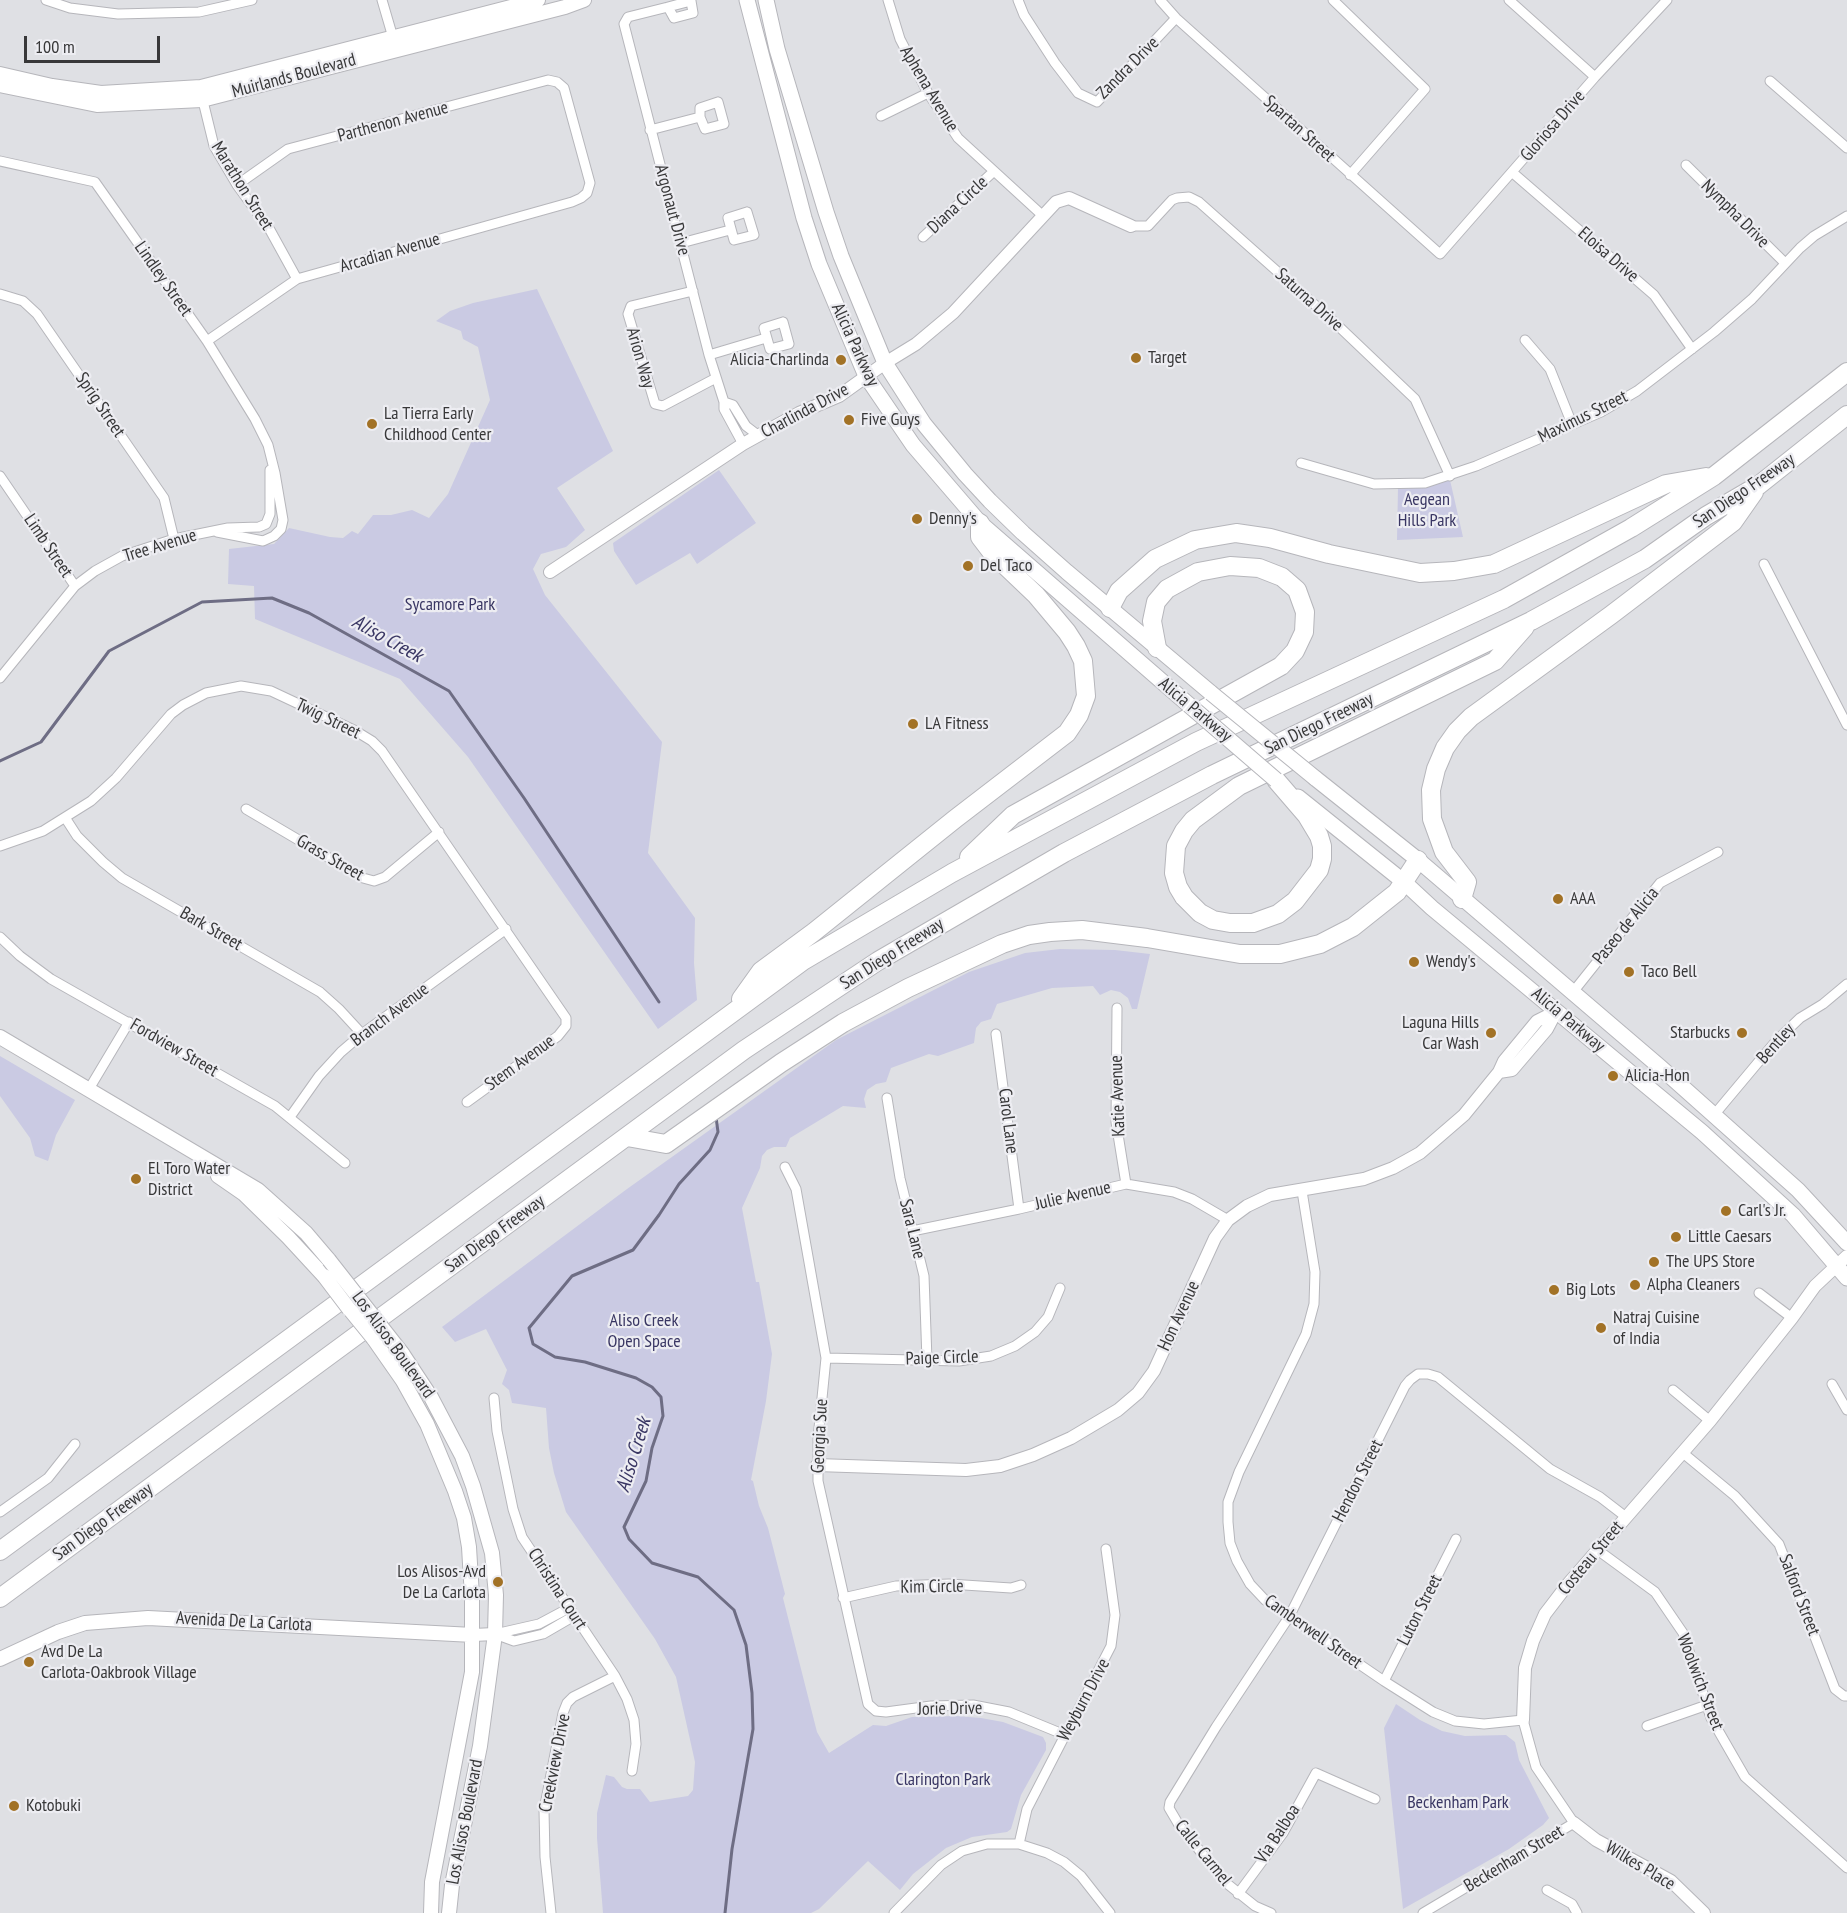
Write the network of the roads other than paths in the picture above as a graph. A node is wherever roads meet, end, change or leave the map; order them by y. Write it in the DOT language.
graph roads {
  1 [pos="46,0"];
  2 [pos="252,0"];
  3 [pos="382,0"];
  4 [pos="538,0"];
  5 [pos="584,0"];
  6 [pos="747,0"];
  7 [pos="766,0"];
  8 [pos="888,0"];
  9 [pos="1018,0"];
  10 [pos="1160,0"];
  11 [pos="1333,0"];
  12 [pos="1509,0"];
  13 [pos="1667,0"];
  14 [pos="669,7"];
  15 [pos="1176,18"];
  16 [pos="395,43"];
  17 [pos="0,74"];
  18 [pos="1595,77"];
  19 [pos="1770,81"];
  20 [pos="0,85"];
  21 [pos="928,93"];
  22 [pos="202,94"];
  23 [pos="881,116"];
  24 [pos="700,117"];
  25 [pos="650,130"];
  26 [pos="1847,148"];
  27 [pos="0,160"];
  28 [pos="1686,165"];
  29 [pos="993,172"];
  30 [pos="1513,173"];
  31 [pos="1350,175"];
  32 [pos="237,185"];
  33 [pos="587,193"];
  34 [pos="1042,215"];
  35 [pos="1847,216"];
  36 [pos="1131,226"];
  37 [pos="730,230"];
  38 [pos="923,237"];
  39 [pos="681,243"];
  40 [pos="1440,254"];
  41 [pos="1785,263"];
  42 [pos="297,279"];
  43 [pos="693,291"];
  44 [pos="0,294"];
  45 [pos="766,338"];
  46 [pos="1525,340"];
  47 [pos="207,341"];
  48 [pos="1692,349"];
  49 [pos="709,355"];
  50 [pos="885,363"];
  51 [pos="1847,372"];
  52 [pos="867,376"];
  53 [pos="716,378"];
  54 [pos="724,402"];
  55 [pos="1847,415"];
  56 [pos="1572,424"];
  57 [pos="759,436"];
  58 [pos="743,444"];
  59 [pos="1301,463"];
  60 [pos="271,465"];
  61 [pos="0,476"];
  62 [pos="1450,476"];
  63 [pos="1714,476"];
  64 [pos="1758,485"];
  65 [pos="990,501"];
  66 [pos="977,519"];
  67 [pos="266,524"];
  68 [pos="217,532"];
  69 [pos="274,536"];
  70 [pos="174,538"];
  71 [pos="1764,564"];
  72 [pos="550,572"];
  73 [pos="75,586"];
  74 [pos="1112,603"];
  75 [pos="1531,621"];
  76 [pos="1098,627"];
  77 [pos="1157,648"];
  78 [pos="0,678"];
  79 [pos="1847,725"];
  80 [pos="1276,780"];
  81 [pos="246,809"];
  82 [pos="66,819"];
  83 [pos="440,832"];
  84 [pos="0,846"];
  85 [pos="1718,852"];
  86 [pos="1418,860"];
  87 [pos="952,873"];
  88 [pos="1404,882"];
  89 [pos="1462,899"];
  90 [pos="506,928"];
  91 [pos="0,937"];
  92 [pos="1847,984"];
  93 [pos="1573,992"];
  94 [pos="1117,1008"];
  95 [pos="1557,1011"];
  96 [pos="732,1012"];
  97 [pos="567,1021"];
  98 [pos="129,1022"];
  99 [pos="362,1034"];
  100 [pos="996,1034"];
  101 [pos="0,1037"];
  102 [pos="1616,1061"];
  103 [pos="88,1089"];
  104 [pos="887,1098"];
  105 [pos="467,1101"];
  106 [pos="1714,1114"];
  107 [pos="290,1117"];
  108 [pos="627,1137"];
  109 [pos="1713,1142"];
  110 [pos="201,1156"];
  111 [pos="345,1163"];
  112 [pos="785,1167"];
  113 [pos="1126,1184"];
  114 [pos="1798,1190"];
  115 [pos="1302,1191"];
  116 [pos="1019,1209"];
  117 [pos="1228,1220"];
  118 [pos="912,1231"];
  119 [pos="1847,1243"];
  120 [pos="1842,1260"];
  121 [pos="1847,1278"];
  122 [pos="1060,1288"];
  123 [pos="1759,1293"];
  124 [pos="1792,1318"];
  125 [pos="826,1358"];
  126 [pos="927,1360"];
  127 [pos="1832,1384"];
  128 [pos="1673,1390"];
  129 [pos="494,1398"];
  130 [pos="1847,1410"];
  131 [pos="1710,1421"];
  132 [pos="75,1444"];
  133 [pos="1683,1453"];
  134 [pos="817,1465"];
  135 [pos="0,1512"];
  136 [pos="1626,1517"];
  137 [pos="1456,1539"];
  138 [pos="1107,1549"];
  139 [pos="0,1551"];
  140 [pos="1599,1551"];
  141 [pos="1021,1585"];
  142 [pos="0,1598"];
  143 [pos="843,1598"];
  144 [pos="572,1612"];
  145 [pos="1289,1617"];
  146 [pos="495,1634"];
  147 [pos="473,1635"];
  148 [pos="0,1659"];
  149 [pos="615,1676"];
  150 [pos="1384,1681"];
  151 [pos="1847,1696"];
  152 [pos="868,1704"];
  153 [pos="1707,1705"];
  154 [pos="1523,1720"];
  155 [pos="1647,1726"];
  156 [pos="1065,1735"];
  157 [pos="632,1770"];
  158 [pos="1375,1799"];
  159 [pos="1169,1808"];
  160 [pos="1574,1823"];
  161 [pos="1019,1844"];
  162 [pos="1847,1868"];
  163 [pos="1547,1890"];
  164 [pos="1238,1894"];
  165 [pos="430,1913"];
  166 [pos="449,1913"];
  167 [pos="551,1913"];
  168 [pos="894,1913"];
  169 [pos="1110,1913"];
  170 [pos="1271,1913"];
  171 [pos="1424,1913"];
  172 [pos="1577,1913"];
  173 [pos="1704,1913"];
  1 -- 2 [label="street"];
  3 -- 16 [label="street"];
  4 -- 16 [label="main road, Muirlands Boulevard"];
  5 -- 16 [label="main road, Muirlands Boulevard"];
  6 -- 52 [label="main road, Alicia Parkway"];
  7 -- 50 [label="main road, Alicia Parkway"];
  8 -- 21 [label="street, Aphena Avenue"];
  9 -- 15 [label="street, Zandra Drive"];
  10 -- 15 [label="street, Spartan Street"];
  11 -- 31 [label="street"];
  12 -- 18 [label="street"];
  13 -- 18 [label="street, Gloriosa Drive"];
  14 -- 25 [label="street, Argonaut Drive"];
  15 -- 31 [label="street, Spartan Street"];
  16 -- 22 [label="main road, Muirlands Boulevard"];
  17 -- 22 [label="main road, Muirlands Boulevard"];
  18 -- 30 [label="street, Gloriosa Drive"];
  19 -- 26 [label="street"];
  20 -- 22 [label="main road, Muirlands Boulevard"];
  21 -- 23 [label="street"];
  21 -- 29 [label="street, Aphena Avenue"];
  22 -- 32 [label="street, Marathon Street"];
  24 -- 25 [label="street"];
  25 -- 39 [label="street, Argonaut Drive"];
  27 -- 47 [label="street, Lindley Street"];
  28 -- 41 [label="street, Nympha Drive"];
  29 -- 34 [label="street, Aphena Avenue"];
  29 -- 38 [label="street, Diana Circle"];
  30 -- 40 [label="street, Gloriosa Drive"];
  30 -- 48 [label="street, Eloisa Drive"];
  31 -- 40 [label="street, Spartan Street"];
  32 -- 33 [label="street, Parthenon Avenue"];
  32 -- 42 [label="street, Marathon Street"];
  33 -- 42 [label="street, Arcadian Avenue"];
  34 -- 36 [label="street, Charlinda Drive"];
  34 -- 50 [label="street, Charlinda Drive"];
  35 -- 41 [label="street, Maximus Street"];
  36 -- 62 [label="street, Saturna Drive"];
  37 -- 39 [label="street"];
  39 -- 43 [label="street, Argonaut Drive"];
  41 -- 48 [label="street, Maximus Street"];
  42 -- 47 [label="street, Arcadian Avenue"];
  43 -- 49 [label="street, Argonaut Drive"];
  43 -- 53 [label="street, Arion Way"];
  44 -- 70 [label="street, Sprig Street"];
  45 -- 49 [label="street"];
  46 -- 56 [label="street"];
  47 -- 60 [label="street, Lindley Street"];
  48 -- 56 [label="street, Maximus Street"];
  49 -- 53 [label="street, Argonaut Drive"];
  50 -- 52 [label="street, Charlinda Drive"];
  50 -- 65 [label="main road, Alicia Parkway"];
  51 -- 63 [label="highway, San Diego Freeway"];
  52 -- 57 [label="street, Charlinda Drive"];
  52 -- 66 [label="main road, Alicia Parkway"];
  53 -- 54 [label="street, Argonaut Drive"];
  54 -- 57 [label="street, Argonaut Drive"];
  54 -- 58 [label="street, Argonaut Drive"];
  55 -- 64 [label="highway, San Diego Freeway"];
  56 -- 62 [label="street, Maximus Street"];
  57 -- 58 [label="street, Charlinda Drive"];
  58 -- 72 [label="street, Charlinda Drive"];
  59 -- 62 [label="street, Maximus Street"];
  60 -- 67 [label="street, Lindley Street"];
  60 -- 69 [label="street, Lindley Street"];
  61 -- 73 [label="street, Limb Street"];
  63 -- 74 [label="highway"];
  63 -- 87 [label="highway, San Diego Freeway"];
  64 -- 75 [label="highway, San Diego Freeway"];
  64 -- 89 [label="highway"];
  65 -- 66 [label="main road"];
  65 -- 74 [label="main road, Alicia Parkway"];
  66 -- 76 [label="main road, Alicia Parkway"];
  66 -- 96 [label="highway"];
  67 -- 68 [label="street, Tree Avenue"];
  68 -- 69 [label="street, Tree Avenue"];
  68 -- 70 [label="street, Tree Avenue"];
  70 -- 73 [label="street, Tree Avenue"];
  71 -- 79 [label="street"];
  73 -- 78 [label="street, Tree Avenue"];
  74 -- 76 [label="main road"];
  74 -- 77 [label="main road, Alicia Parkway"];
  75 -- 80 [label="highway"];
  75 -- 108 [label="highway, San Diego Freeway"];
  76 -- 80 [label="main road, Alicia Parkway, bridge"];
  77 -- 86 [label="main road, Alicia Parkway, bridge"];
  77 -- 87 [label="highway"];
  80 -- 88 [label="main road, Alicia Parkway"];
  81 -- 83 [label="street, Grass Street"];
  82 -- 83 [label="street, Twig Street"];
  82 -- 84 [label="street, Twig Street"];
  82 -- 99 [label="street, Bark Street"];
  83 -- 90 [label="street, Twig Street"];
  85 -- 93 [label="street, Paseo de Alicia"];
  86 -- 88 [label="highway"];
  86 -- 89 [label="main road, Alicia Parkway"];
  87 -- 96 [label="highway, San Diego Freeway"];
  88 -- 95 [label="main road, Alicia Parkway"];
  88 -- 108 [label="highway"];
  89 -- 93 [label="main road, Alicia Parkway"];
  90 -- 97 [label="street, Twig Street"];
  90 -- 99 [label="street, Branch Avenue"];
  91 -- 98 [label="street, Fordview Street"];
  92 -- 106 [label="street, Bentley"];
  93 -- 95 [label="main road"];
  93 -- 106 [label="main road, Alicia Parkway"];
  94 -- 113 [label="street, Katie Avenue"];
  95 -- 102 [label="main road, Alicia Parkway"];
  95 -- 115 [label="street, Hon Avenue"];
  96 -- 139 [label="highway, San Diego Freeway"];
  97 -- 105 [label="street, Stem Avenue"];
  98 -- 103 [label="street"];
  98 -- 107 [label="street, Fordview Street"];
  99 -- 107 [label="street, Branch Avenue"];
  100 -- 116 [label="street, Carol Lane"];
  101 -- 103 [label="main road, Los Alisos Boulevard"];
  102 -- 106 [label="main road"];
  102 -- 109 [label="main road, Alicia Parkway"];
  103 -- 110 [label="main road, Los Alisos Boulevard"];
  104 -- 118 [label="street, Sara Lane"];
  106 -- 114 [label="main road, Alicia Parkway"];
  107 -- 111 [label="street, Fordview Street"];
  108 -- 142 [label="highway, San Diego Freeway"];
  109 -- 114 [label="main road"];
  109 -- 120 [label="main road, Alicia Parkway"];
  110 -- 146 [label="main road, Los Alisos Boulevard, bridge"];
  110 -- 147 [label="main road, Los Alisos Boulevard, bridge"];
  112 -- 125 [label="street, Georgia Sue"];
  113 -- 116 [label="street, Julie Avenue"];
  113 -- 117 [label="street, Julie Avenue"];
  114 -- 119 [label="main road, Alicia Parkway"];
  115 -- 117 [label="street, Hon Avenue"];
  115 -- 145 [label="street, Camberwell Street"];
  116 -- 118 [label="street, Julie Avenue"];
  117 -- 134 [label="street, Hon Avenue"];
  118 -- 126 [label="street, Sara Lane"];
  120 -- 121 [label="main road, Alicia Parkway"];
  120 -- 124 [label="street, Costeau Street"];
  122 -- 126 [label="street, Paige Circle"];
  123 -- 124 [label="street"];
  124 -- 131 [label="street, Costeau Street"];
  125 -- 126 [label="street, Paige Circle"];
  125 -- 134 [label="street, Georgia Sue"];
  127 -- 130 [label="street"];
  128 -- 131 [label="street"];
  129 -- 144 [label="street, Christina Court"];
  131 -- 133 [label="street, Costeau Street"];
  132 -- 135 [label="street"];
  133 -- 136 [label="street, Costeau Street"];
  133 -- 151 [label="street, Salford Street"];
  134 -- 143 [label="street, Georgia Sue"];
  136 -- 140 [label="street, Costeau Street"];
  136 -- 145 [label="street, Hendon Street"];
  137 -- 150 [label="street, Luton Street"];
  138 -- 156 [label="street, Weyburn Drive"];
  140 -- 153 [label="street, Woolwich Street"];
  140 -- 154 [label="street, Costeau Street"];
  141 -- 143 [label="street, Kim Circle"];
  143 -- 152 [label="street, Georgia Sue"];
  144 -- 146 [label="street, Avenida De La Carlota"];
  144 -- 149 [label="street, Christina Court"];
  145 -- 150 [label="street, Camberwell Street"];
  145 -- 159 [label="street, Hendon Street"];
  146 -- 147 [label="street, Avenida De La Carlota"];
  146 -- 166 [label="main road, Los Alisos Boulevard"];
  147 -- 148 [label="main road, Avenida De La Carlota"];
  147 -- 165 [label="main road, Los Alisos Boulevard"];
  149 -- 157 [label="street, Christina Court"];
  149 -- 167 [label="street, Creekview Drive"];
  150 -- 154 [label="street, Camberwell Street"];
  152 -- 156 [label="street, Jorie Drive"];
  153 -- 155 [label="street"];
  153 -- 162 [label="street, Woolwich Street"];
  154 -- 160 [label="street"];
  156 -- 161 [label="street, Weyburn Drive"];
  158 -- 164 [label="street, Via Balboa"];
  159 -- 164 [label="street, Calle Carmel"];
  160 -- 171 [label="street, Beckenham Street"];
  160 -- 173 [label="street, Wilkes Place"];
  161 -- 168 [label="street"];
  161 -- 169 [label="street"];
  163 -- 172 [label="street"];
  164 -- 170 [label="street, Calle Carmel"];
}
